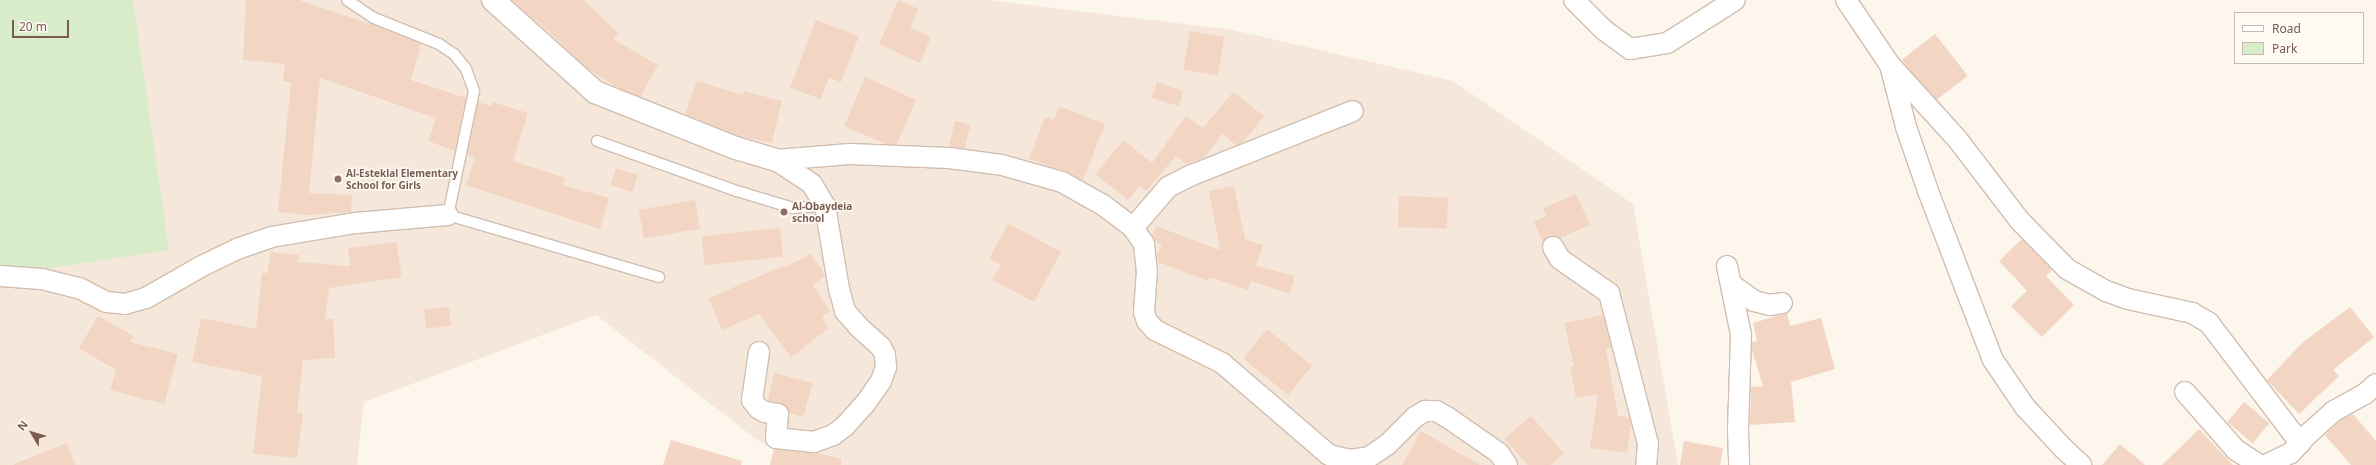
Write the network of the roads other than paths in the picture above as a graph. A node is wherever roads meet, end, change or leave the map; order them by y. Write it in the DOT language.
graph roads {
  1 [pos="347,0"];
  2 [pos="493,0"];
  3 [pos="1574,0"];
  4 [pos="1734,0"];
  5 [pos="1846,0"];
  6 [pos="1890,65"];
  7 [pos="1353,110"];
  8 [pos="597,141"];
  9 [pos="776,160"];
  10 [pos="825,206"];
  11 [pos="448,215"];
  12 [pos="1133,228"];
  13 [pos="1553,247"];
  14 [pos="0,276"];
  15 [pos="659,277"];
  16 [pos="1782,304"];
  17 [pos="759,352"];
  18 [pos="2376,384"];
  19 [pos="2185,392"];
  20 [pos="2300,443"];
  21 [pos="1507,465"];
  22 [pos="1646,465"];
  23 [pos="1739,465"];
  24 [pos="2082,465"];
  25 [pos="2259,465"];
  26 [pos="2266,465"];
  1 -- 11 [label="lane"];
  2 -- 9 [label="street"];
  3 -- 4 [label="street"];
  5 -- 6 [label="street"];
  6 -- 20 [label="street"];
  6 -- 24 [label="street"];
  7 -- 12 [label="street"];
  8 -- 10 [label="lane"];
  9 -- 10 [label="street"];
  9 -- 12 [label="street"];
  10 -- 17 [label="street"];
  11 -- 14 [label="street"];
  11 -- 15 [label="lane"];
  12 -- 21 [label="street"];
  13 -- 22 [label="street"];
  16 -- 23 [label="street"];
  18 -- 20 [label="street"];
  19 -- 25 [label="street"];
  20 -- 26 [label="street"];
}
